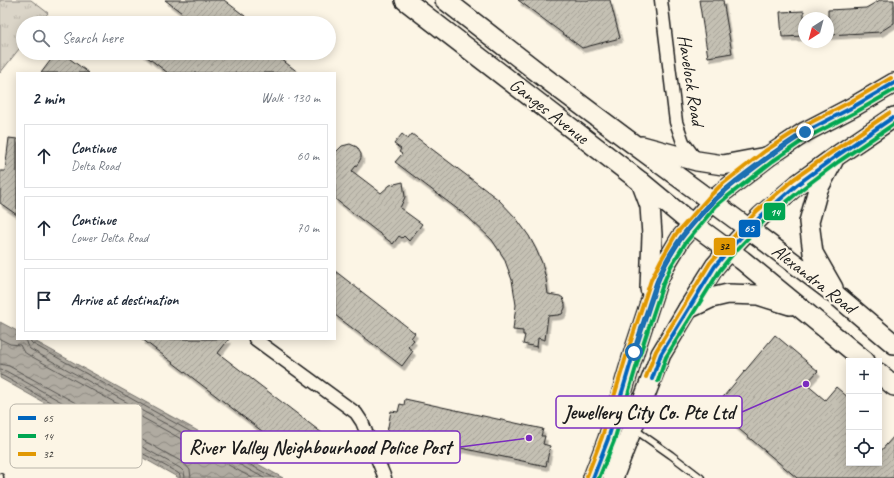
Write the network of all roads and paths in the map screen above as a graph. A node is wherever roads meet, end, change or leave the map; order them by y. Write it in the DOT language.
graph roads {
  1 [pos="405,0"];
  2 [pos="445,0"];
  3 [pos="661,0"];
  4 [pos="894,83"];
  5 [pos="894,117"];
  6 [pos="632,143"];
  7 [pos="769,156"];
  8 [pos="835,157"];
  9 [pos="697,161"];
  10 [pos="641,182"];
  11 [pos="712,202"];
  12 [pos="693,224"];
  13 [pos="749,229"];
  14 [pos="728,251"];
  15 [pos="836,295"];
  16 [pos="649,307"];
  17 [pos="688,308"];
  18 [pos="803,310"];
  19 [pos="256,340"];
  20 [pos="894,344"];
  21 [pos="861,358"];
  22 [pos="882,376"];
  23 [pos="894,386"];
  24 [pos="633,428"];
  25 [pos="385,478"];
  26 [pos="593,478"];
  27 [pos="613,478"];
  28 [pos="701,478"];
  1 -- 10 [label="main road, Ganges Avenue"];
  2 -- 6 [label="main road, Ganges Avenue"];
  3 -- 9 [label="street, Havelock Road"];
  4 -- 7 [label="main road"];
  5 -- 8 [label="main road"];
  6 -- 9 [label="main road"];
  6 -- 11 [label="main road, Ganges Avenue"];
  7 -- 9 [label="main road"];
  7 -- 11 [label="main road"];
  8 -- 13 [label="main road"];
  8 -- 15 [label="main road"];
  10 -- 12 [label="main road, Ganges Avenue"];
  10 -- 16 [label="main road"];
  11 -- 12 [label="main road"];
  11 -- 13 [label="main road, Alexandra Road"];
  12 -- 14 [label="main road, Alexandra Road"];
  12 -- 16 [label="main road"];
  13 -- 14 [label="main road"];
  13 -- 15 [label="main road, Alexandra Road"];
  14 -- 17 [label="main road"];
  14 -- 18 [label="main road, Alexandra Road"];
  15 -- 20 [label="main road, Alexandra Road"];
  16 -- 26 [label="main road"];
  17 -- 18 [label="main road"];
  17 -- 24 [label="main road"];
  18 -- 21 [label="main road, Alexandra Road"];
  19 -- 25 [label="street"];
  22 -- 23 [label="main road"];
  24 -- 27 [label="main road"];
  24 -- 28 [label="lane"];
}
